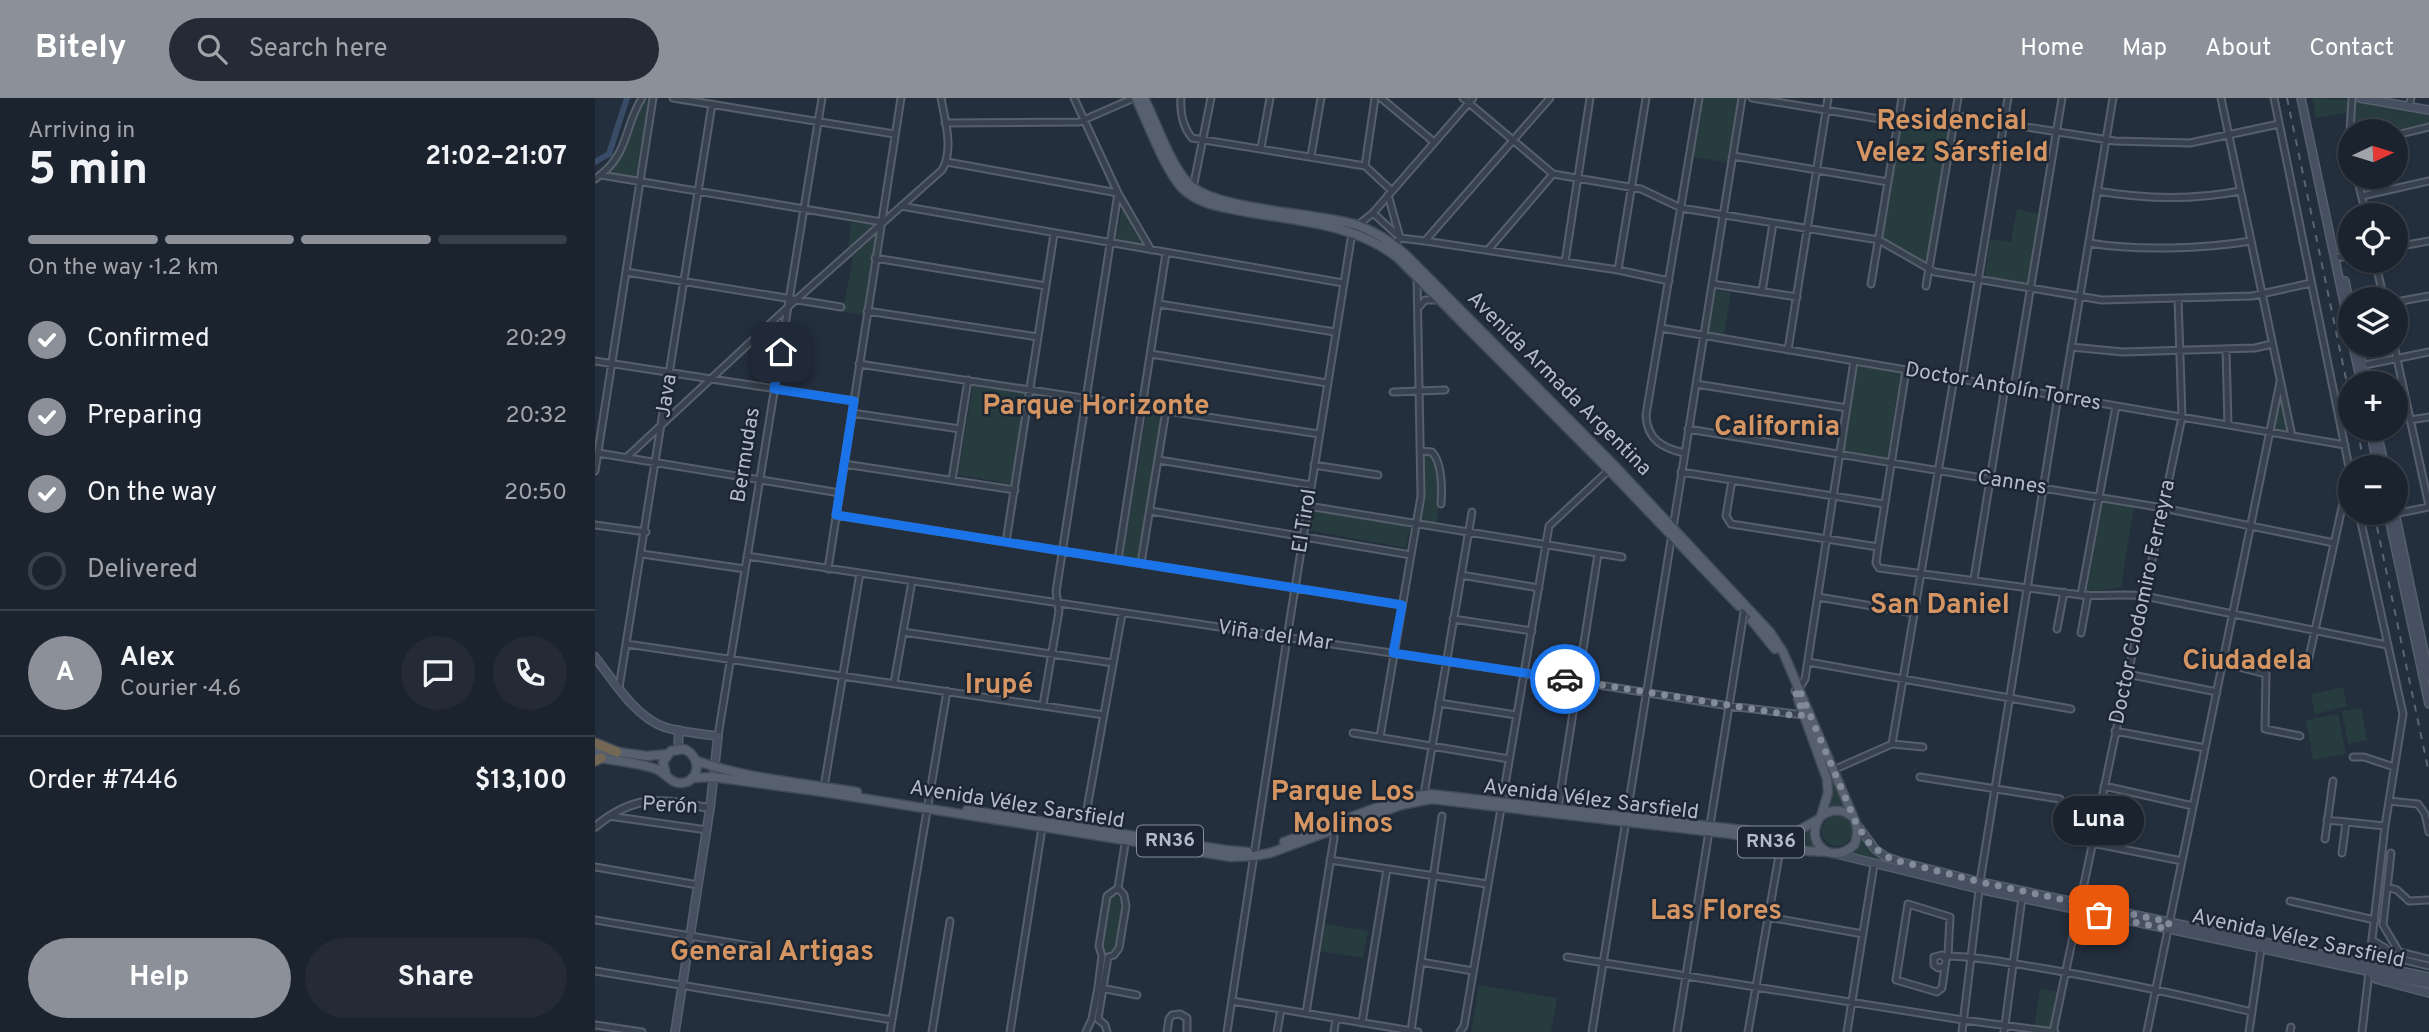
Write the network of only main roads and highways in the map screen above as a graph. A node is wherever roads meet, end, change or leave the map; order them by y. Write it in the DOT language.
graph roads {
  1 [pos="1135,98"];
  2 [pos="1144,98"];
  3 [pos="2303,98"];
  4 [pos="2360,98"];
  5 [pos="2410,102"];
  6 [pos="2429,110"];
  7 [pos="1355,229"];
  8 [pos="2337,258"];
  9 [pos="2342,287"];
  10 [pos="2345,287"];
  11 [pos="2358,357"];
  12 [pos="2360,366"];
  13 [pos="2360,371"];
  14 [pos="2362,371"];
  15 [pos="2393,525"];
  16 [pos="2394,525"];
  17 [pos="1672,530"];
  18 [pos="595,657"];
  19 [pos="2429,676"];
  20 [pos="2427,686"];
  21 [pos="1797,690"];
  22 [pos="2429,704"];
  23 [pos="679,730"];
  24 [pos="595,743"];
  25 [pos="595,749"];
  26 [pos="678,749"];
  27 [pos="617,752"];
  28 [pos="668,754"];
  29 [pos="597,759"];
  30 [pos="697,761"];
  31 [pos="713,772"];
  32 [pos="666,775"];
  33 [pos="692,778"];
  34 [pos="1501,805"];
  35 [pos="927,806"];
  36 [pos="1820,817"];
  37 [pos="1625,819"];
  38 [pos="1855,821"];
  39 [pos="1333,827"];
  40 [pos="1708,828"];
  41 [pos="1083,831"];
  42 [pos="1830,853"];
  43 [pos="1979,885"];
  44 [pos="2078,907"];
  45 [pos="2168,926"];
  46 [pos="2369,969"];
  47 [pos="2429,977"];
  48 [pos="2429,984"];
  49 [pos="2429,993"];
  50 [pos="675,1032"];
  1 -- 7 [label="main road, Avenida Armada Argentina"];
  2 -- 7 [label="main road, Avenida Armada Argentina"];
  3 -- 8 [label="main road"];
  4 -- 5 [label="main road"];
  5 -- 6 [label="main road"];
  7 -- 17 [label="main road, Avenida Armada Argentina"];
  7 -- 17 [label="main road, Avenida Armada Argentina"];
  8 -- 9 [label="main road"];
  8 -- 10 [label="main road"];
  11 -- 12 [label="main road"];
  12 -- 13 [label="main road"];
  12 -- 14 [label="main road"];
  15 -- 20 [label="main road"];
  16 -- 19 [label="main road"];
  17 -- 21 [label="main road, Avenida Armada Argentina"];
  17 -- 21 [label="main road, Avenida Armada Argentina"];
  18 -- 23 [label="main road"];
  20 -- 22 [label="main road"];
  21 -- 36 [label="main road, Avenida Armada Argentina"];
  21 -- 38 [label="main road, Avenida Armada Argentina"];
  23 -- 26 [label="main road"];
  23 -- 31 [label="main road, Bermudas"];
  24 -- 27 [label="highway"];
  25 -- 27 [label="main road"];
  26 -- 28 [label="main road"];
  26 -- 30 [label="main road, RN36"];
  27 -- 28 [label="main road"];
  28 -- 32 [label="main road"];
  29 -- 32 [label="main road, RN36"];
  30 -- 31 [label="main road, Avenida Vélez Sarsfield / RN36"];
  30 -- 33 [label="main road"];
  31 -- 33 [label="main road, Avenida Vélez Sarsfield / RN36"];
  31 -- 35 [label="main road, Avenida Vélez Sarsfield / RN36"];
  31 -- 35 [label="main road, Avenida Vélez Sarsfield / RN36"];
  31 -- 50 [label="main road, Bermudas"];
  32 -- 33 [label="main road, RN36"];
  34 -- 37 [label="main road, Avenida Vélez Sarsfield / RN36"];
  34 -- 37 [label="main road, Avenida Vélez Sarsfield / RN36"];
  34 -- 39 [label="main road, Avenida Vélez Sarsfield / RN36"];
  34 -- 39 [label="main road, Avenida Vélez Sarsfield / RN36"];
  35 -- 41 [label="main road, Avenida Vélez Sarsfield / RN36"];
  35 -- 41 [label="main road, Avenida Vélez Sarsfield / RN36"];
  36 -- 38 [label="main road, RN36"];
  36 -- 40 [label="main road, Avenida Vélez Sarsfield / RN36"];
  36 -- 42 [label="main road, RN36"];
  37 -- 40 [label="main road, Avenida Vélez Sarsfield / RN36"];
  38 -- 42 [label="main road, RN36"];
  38 -- 43 [label="main road, Avenida Vélez Sarsfield / RN36"];
  39 -- 41 [label="main road, Avenida Vélez Sarsfield / RN36"];
  40 -- 42 [label="main road, Avenida Vélez Sarsfield / RN36"];
  42 -- 43 [label="main road, Avenida Vélez Sarsfield / RN36"];
  43 -- 44 [label="main road, Avenida Vélez Sarsfield / RN36"];
  43 -- 44 [label="main road, Avenida Vélez Sarsfield / RN36"];
  44 -- 45 [label="main road, Avenida Vélez Sarsfield / RN36"];
  45 -- 46 [label="main road, Avenida Vélez Sarsfield / RN36"];
  45 -- 46 [label="main road, Avenida Vélez Sarsfield / RN36"];
  46 -- 47 [label="main road, Avenida Vélez Sarsfield / RN36"];
  46 -- 48 [label="main road, Avenida Vélez Sarsfield / RN36"];
  46 -- 49 [label="main road"];
}
